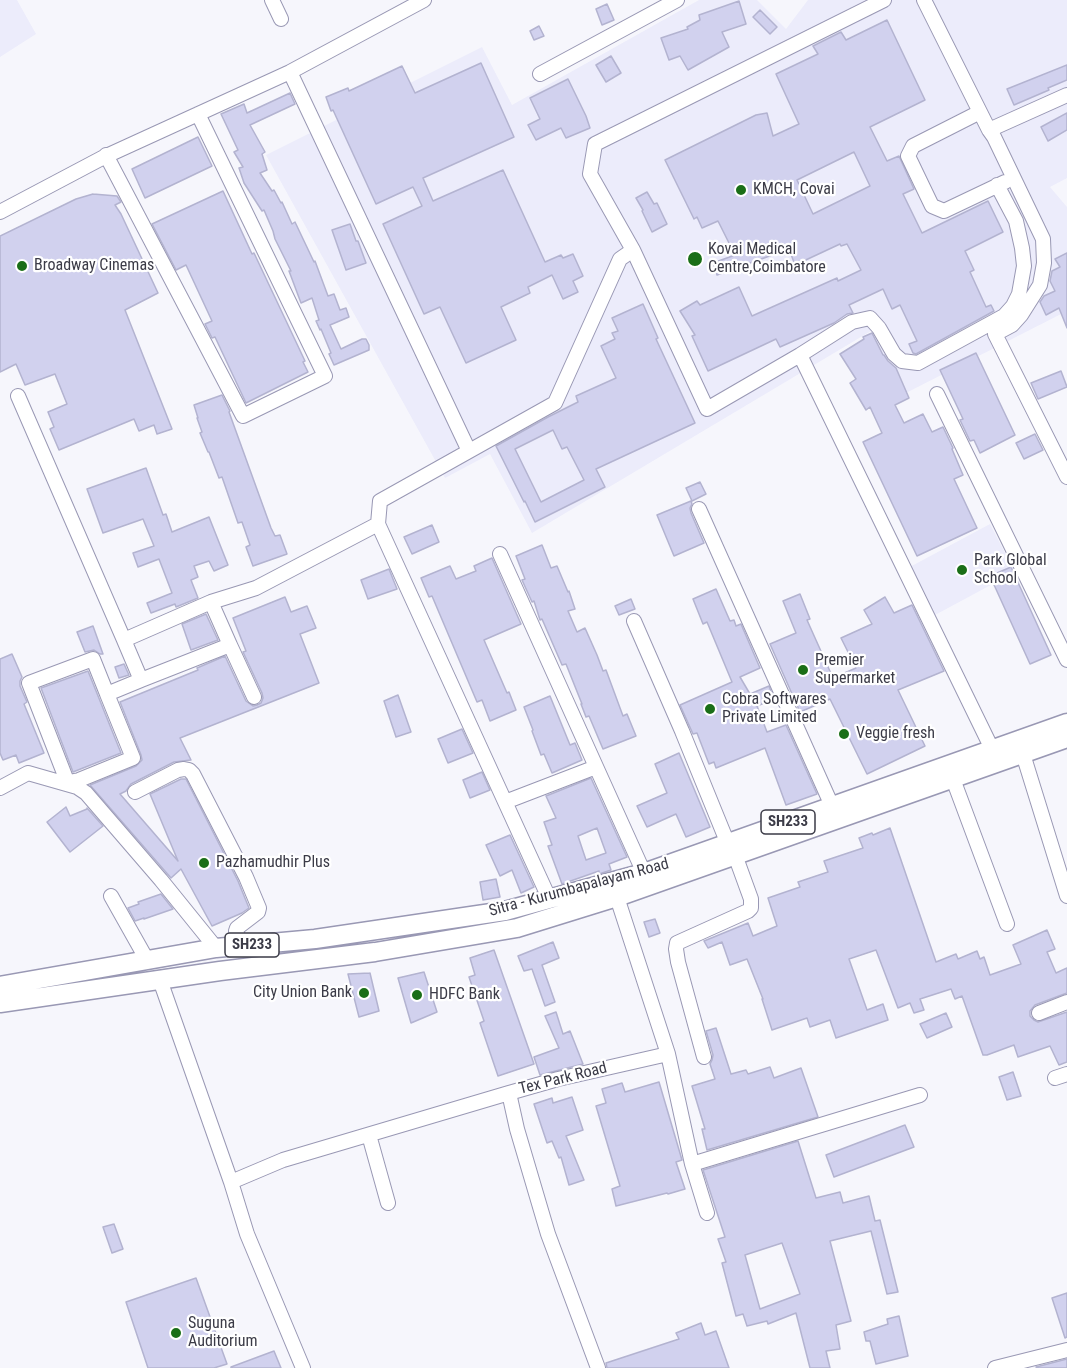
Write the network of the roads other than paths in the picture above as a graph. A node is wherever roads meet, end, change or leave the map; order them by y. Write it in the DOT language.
graph roads {
  1 [pos="272,0"];
  2 [pos="677,0"];
  3 [pos="884,0"];
  4 [pos="925,0"];
  5 [pos="419,1"];
  6 [pos="280,19"];
  7 [pos="290,72"];
  8 [pos="540,74"];
  9 [pos="1067,95"];
  10 [pos="1067,104"];
  11 [pos="980,112"];
  12 [pos="198,114"];
  13 [pos="991,134"];
  14 [pos="106,156"];
  15 [pos="1013,178"];
  16 [pos="997,186"];
  17 [pos="0,212"];
  18 [pos="633,250"];
  19 [pos="800,355"];
  20 [pos="937,394"];
  21 [pos="18,396"];
  22 [pos="469,451"];
  23 [pos="1067,477"];
  24 [pos="699,509"];
  25 [pos="378,524"];
  26 [pos="500,554"];
  27 [pos="211,602"];
  28 [pos="634,621"];
  29 [pos="124,640"];
  30 [pos="230,645"];
  31 [pos="1067,660"];
  32 [pos="141,680"];
  33 [pos="107,694"];
  34 [pos="254,697"];
  35 [pos="1067,723"];
  36 [pos="1067,738"];
  37 [pos="992,749"];
  38 [pos="1023,754"];
  39 [pos="596,767"];
  40 [pos="953,779"];
  41 [pos="0,788"];
  42 [pos="135,792"];
  43 [pos="506,802"];
  44 [pos="832,806"];
  45 [pos="732,849"];
  46 [pos="644,873"];
  47 [pos="614,889"];
  48 [pos="111,896"];
  49 [pos="1067,896"];
  50 [pos="549,898"];
  51 [pos="1007,924"];
  52 [pos="241,946"];
  53 [pos="216,948"];
  54 [pos="147,960"];
  55 [pos="160,980"];
  56 [pos="0,986"];
  57 [pos="1067,1002"];
  58 [pos="0,1003"];
  59 [pos="1039,1013"];
  60 [pos="668,1054"];
  61 [pos="704,1057"];
  62 [pos="509,1093"];
  63 [pos="920,1095"];
  64 [pos="369,1135"];
  65 [pos="692,1164"];
  66 [pos="231,1182"];
  67 [pos="388,1203"];
  68 [pos="707,1213"];
  69 [pos="1067,1350"];
  70 [pos="303,1368"];
  71 [pos="598,1368"];
  72 [pos="995,1368"];
  1 -- 6 [label="street"];
  2 -- 8 [label="street"];
  3 -- 18 [label="street"];
  4 -- 11 [label="street"];
  5 -- 7 [label="street"];
  7 -- 12 [label="street"];
  7 -- 22 [label="street"];
  9 -- 13 [label="street"];
  10 -- 13 [label="street"];
  11 -- 13 [label="street"];
  11 -- 16 [label="street"];
  12 -- 14 [label="street"];
  12 -- 14 [label="street"];
  13 -- 15 [label="street"];
  14 -- 17 [label="street"];
  15 -- 16 [label="street"];
  15 -- 23 [label="street"];
  16 -- 19 [label="street"];
  18 -- 19 [label="street"];
  18 -- 22 [label="street"];
  19 -- 37 [label="street"];
  20 -- 31 [label="street"];
  21 -- 29 [label="street"];
  22 -- 25 [label="street"];
  24 -- 44 [label="street"];
  25 -- 27 [label="street"];
  25 -- 43 [label="street"];
  26 -- 39 [label="street"];
  27 -- 29 [label="street"];
  27 -- 30 [label="street"];
  28 -- 45 [label="street"];
  29 -- 32 [label="street"];
  30 -- 32 [label="street"];
  30 -- 34 [label="street"];
  32 -- 33 [label="street"];
  33 -- 33 [label="street"];
  35 -- 37 [label="main road, Sitra - Kurumbapalayam Road / SH233"];
  36 -- 38 [label="main road, Sitra - Kurumbapalayam Road / SH233"];
  37 -- 44 [label="main road, Sitra - Kurumbapalayam Road / SH233"];
  38 -- 40 [label="main road, Sitra - Kurumbapalayam Road / SH233"];
  38 -- 49 [label="street"];
  39 -- 43 [label="street"];
  39 -- 46 [label="street"];
  40 -- 45 [label="main road, Sitra - Kurumbapalayam Road / SH233"];
  40 -- 51 [label="street"];
  41 -- 53 [label="street"];
  42 -- 52 [label="street"];
  43 -- 50 [label="street"];
  44 -- 45 [label="main road, Sitra - Kurumbapalayam Road / SH233"];
  45 -- 46 [label="main road, Sitra - Kurumbapalayam Road / SH233"];
  45 -- 47 [label="main road, Sitra - Kurumbapalayam Road / SH233"];
  45 -- 61 [label="street"];
  46 -- 47 [label="main road, Sitra - Kurumbapalayam Road / SH233"];
  47 -- 50 [label="main road, Sitra - Kurumbapalayam Road / SH233"];
  47 -- 55 [label="main road"];
  47 -- 60 [label="street"];
  48 -- 54 [label="street"];
  50 -- 52 [label="main road, Sitra - Kurumbapalayam Road / SH233"];
  52 -- 53 [label="main road, Sitra - Kurumbapalayam Road / SH233"];
  53 -- 54 [label="main road, Sitra - Kurumbapalayam Road / SH233"];
  54 -- 56 [label="main road, Sitra - Kurumbapalayam Road / SH233"];
  55 -- 58 [label="main road"];
  55 -- 66 [label="street"];
  57 -- 59 [label="street"];
  60 -- 62 [label="street, Tex Park Road"];
  60 -- 65 [label="street"];
  62 -- 64 [label="street"];
  62 -- 71 [label="street, Tex Park Road"];
  63 -- 65 [label="street"];
  64 -- 66 [label="street"];
  64 -- 67 [label="street"];
  65 -- 68 [label="street"];
  66 -- 70 [label="street"];
  69 -- 72 [label="street"];
}
